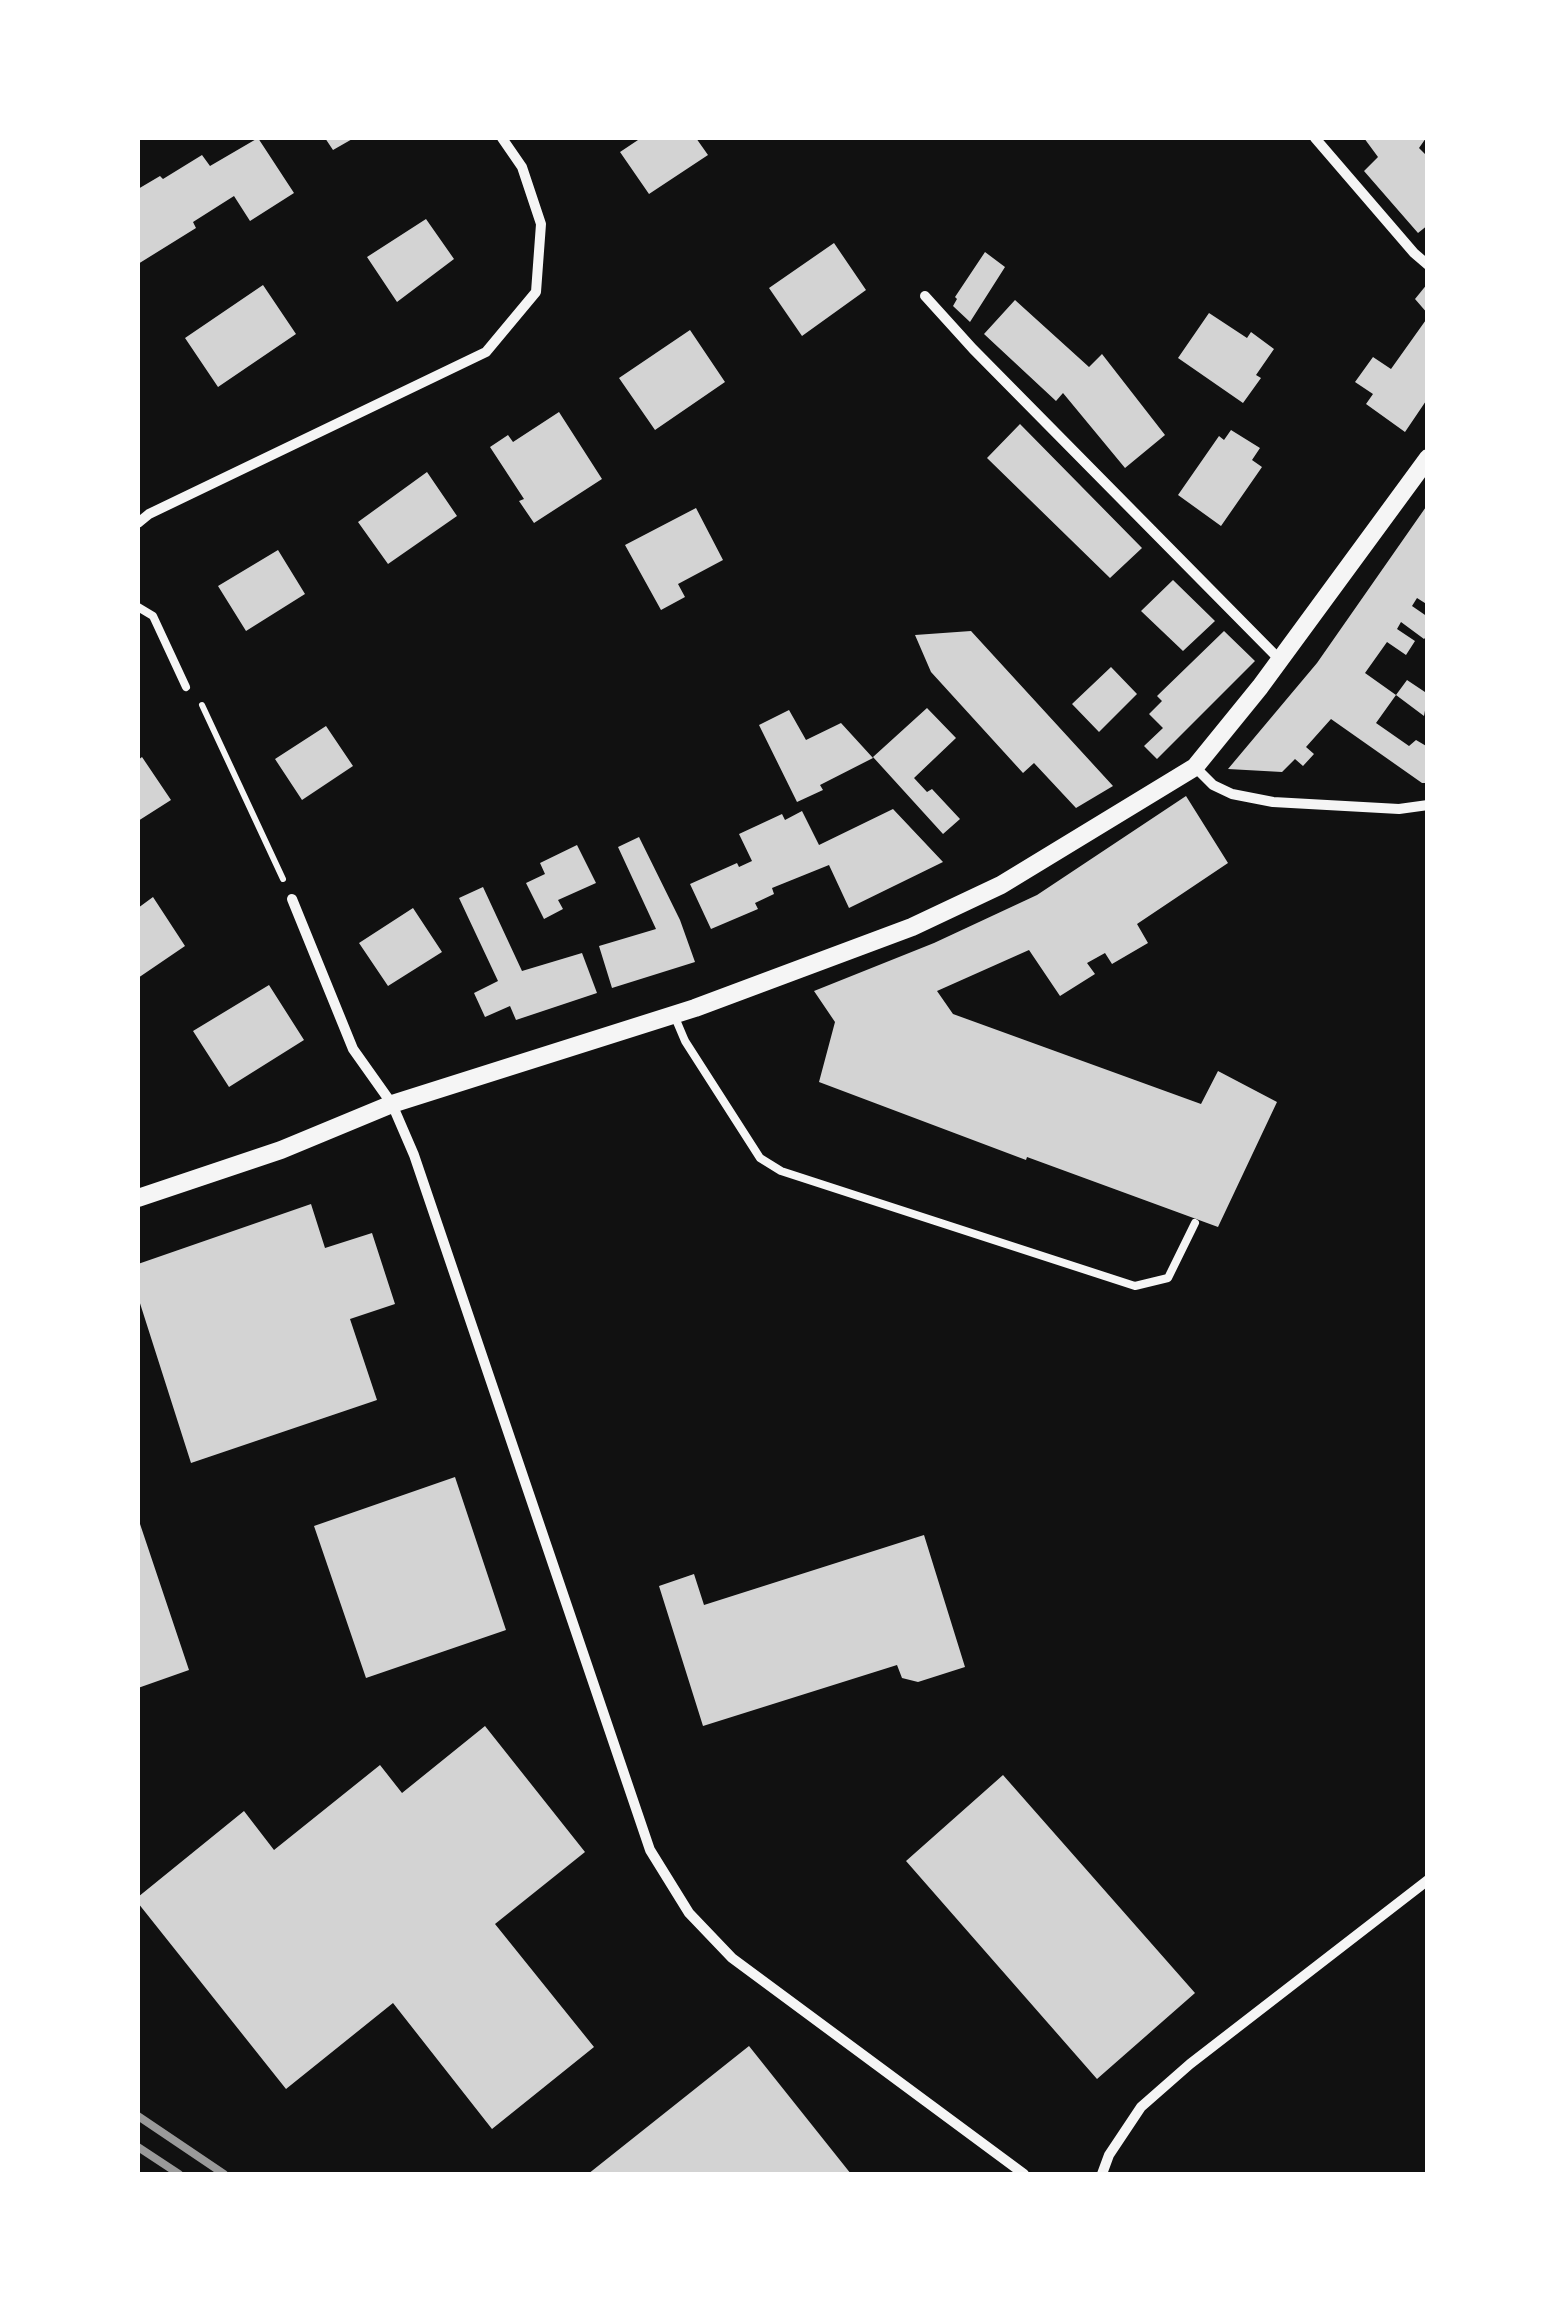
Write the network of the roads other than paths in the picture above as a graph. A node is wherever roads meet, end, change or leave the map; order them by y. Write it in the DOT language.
graph roads {
  1 [pos="502,138"];
  2 [pos="1315,138"];
  3 [pos="1428,264"];
  4 [pos="926,296"];
  5 [pos="1428,458"];
  6 [pos="138,523"];
  7 [pos="138,608"];
  8 [pos="1280,660"];
  9 [pos="186,688"];
  10 [pos="1195,767"];
  11 [pos="1428,805"];
  12 [pos="292,898"];
  13 [pos="674,1016"];
  14 [pos="392,1104"];
  15 [pos="138,1198"];
  16 [pos="1195,1223"];
  17 [pos="1428,1880"];
  18 [pos="1024,2174"];
  19 [pos="1102,2174"];
  1 -- 6 [label="street"];
  2 -- 3 [label="street"];
  4 -- 8 [label="street"];
  5 -- 8 [label="street"];
  7 -- 9 [label="lane"];
  8 -- 10 [label="street"];
  10 -- 11 [label="street"];
  10 -- 13 [label="street"];
  12 -- 14 [label="street"];
  13 -- 14 [label="street"];
  13 -- 16 [label="lane"];
  14 -- 15 [label="street"];
  14 -- 18 [label="street"];
  17 -- 19 [label="street"];
}
